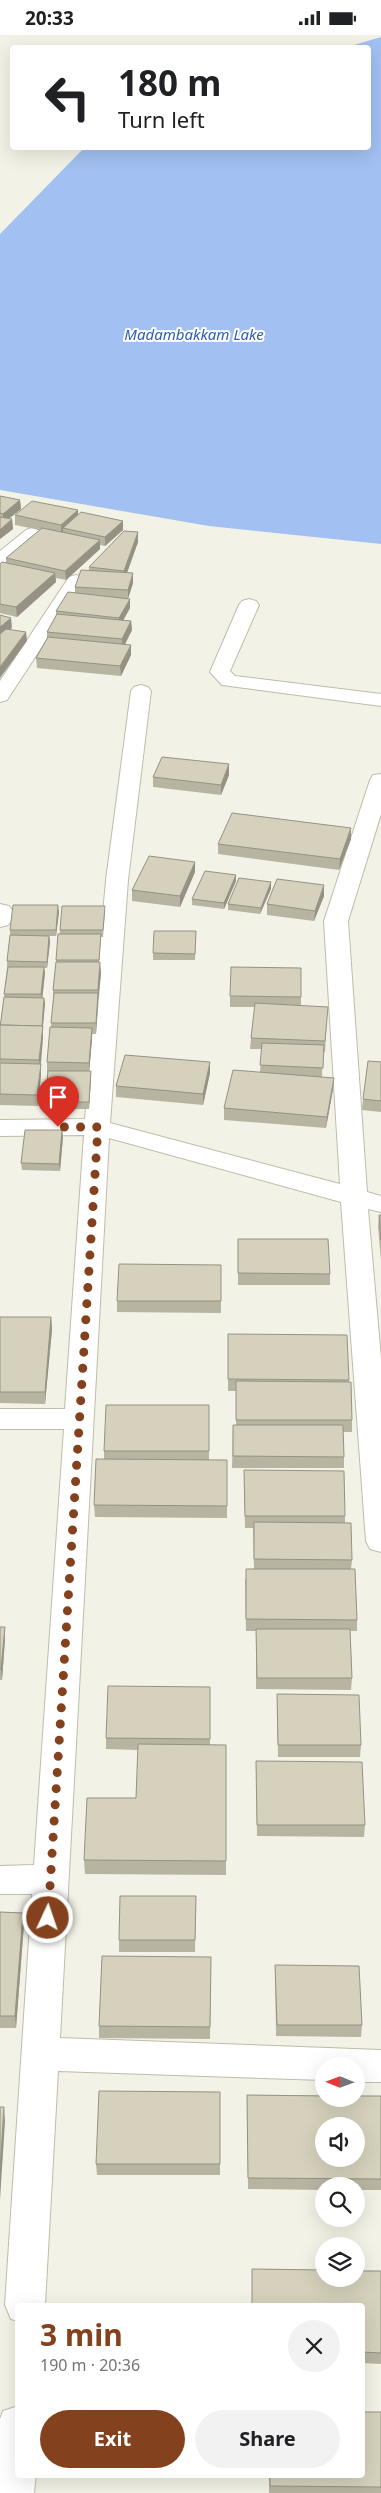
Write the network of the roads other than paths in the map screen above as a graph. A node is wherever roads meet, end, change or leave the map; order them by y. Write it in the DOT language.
graph roads {
  1 [pos="32,534"];
  2 [pos="0,560"];
  3 [pos="76,581"];
  4 [pos="250,605"];
  5 [pos="140,691"];
  6 [pos="0,696"];
  7 [pos="381,700"];
  8 [pos="381,780"];
  9 [pos="98,1127"];
  10 [pos="0,1128"];
  11 [pos="368,1201"];
  12 [pos="0,1419"];
  13 [pos="79,1419"];
  14 [pos="381,1541"];
  15 [pos="51,1879"];
  16 [pos="0,1880"];
  17 [pos="40,2055"];
  18 [pos="381,2066"];
  19 [pos="25,2303"];
  20 [pos="15,2476"];
  21 [pos="14,2493"];
  1 -- 2 [label="street"];
  3 -- 6 [label="street"];
  4 -- 7 [label="street"];
  5 -- 9 [label="street"];
  8 -- 11 [label="street"];
  9 -- 10 [label="street"];
  9 -- 11 [label="street"];
  9 -- 13 [label="street"];
  11 -- 14 [label="street"];
  12 -- 13 [label="street"];
  13 -- 15 [label="street"];
  15 -- 16 [label="street"];
  15 -- 17 [label="street"];
  17 -- 18 [label="street"];
  17 -- 19 [label="street"];
  20 -- 21 [label="street"];
}
